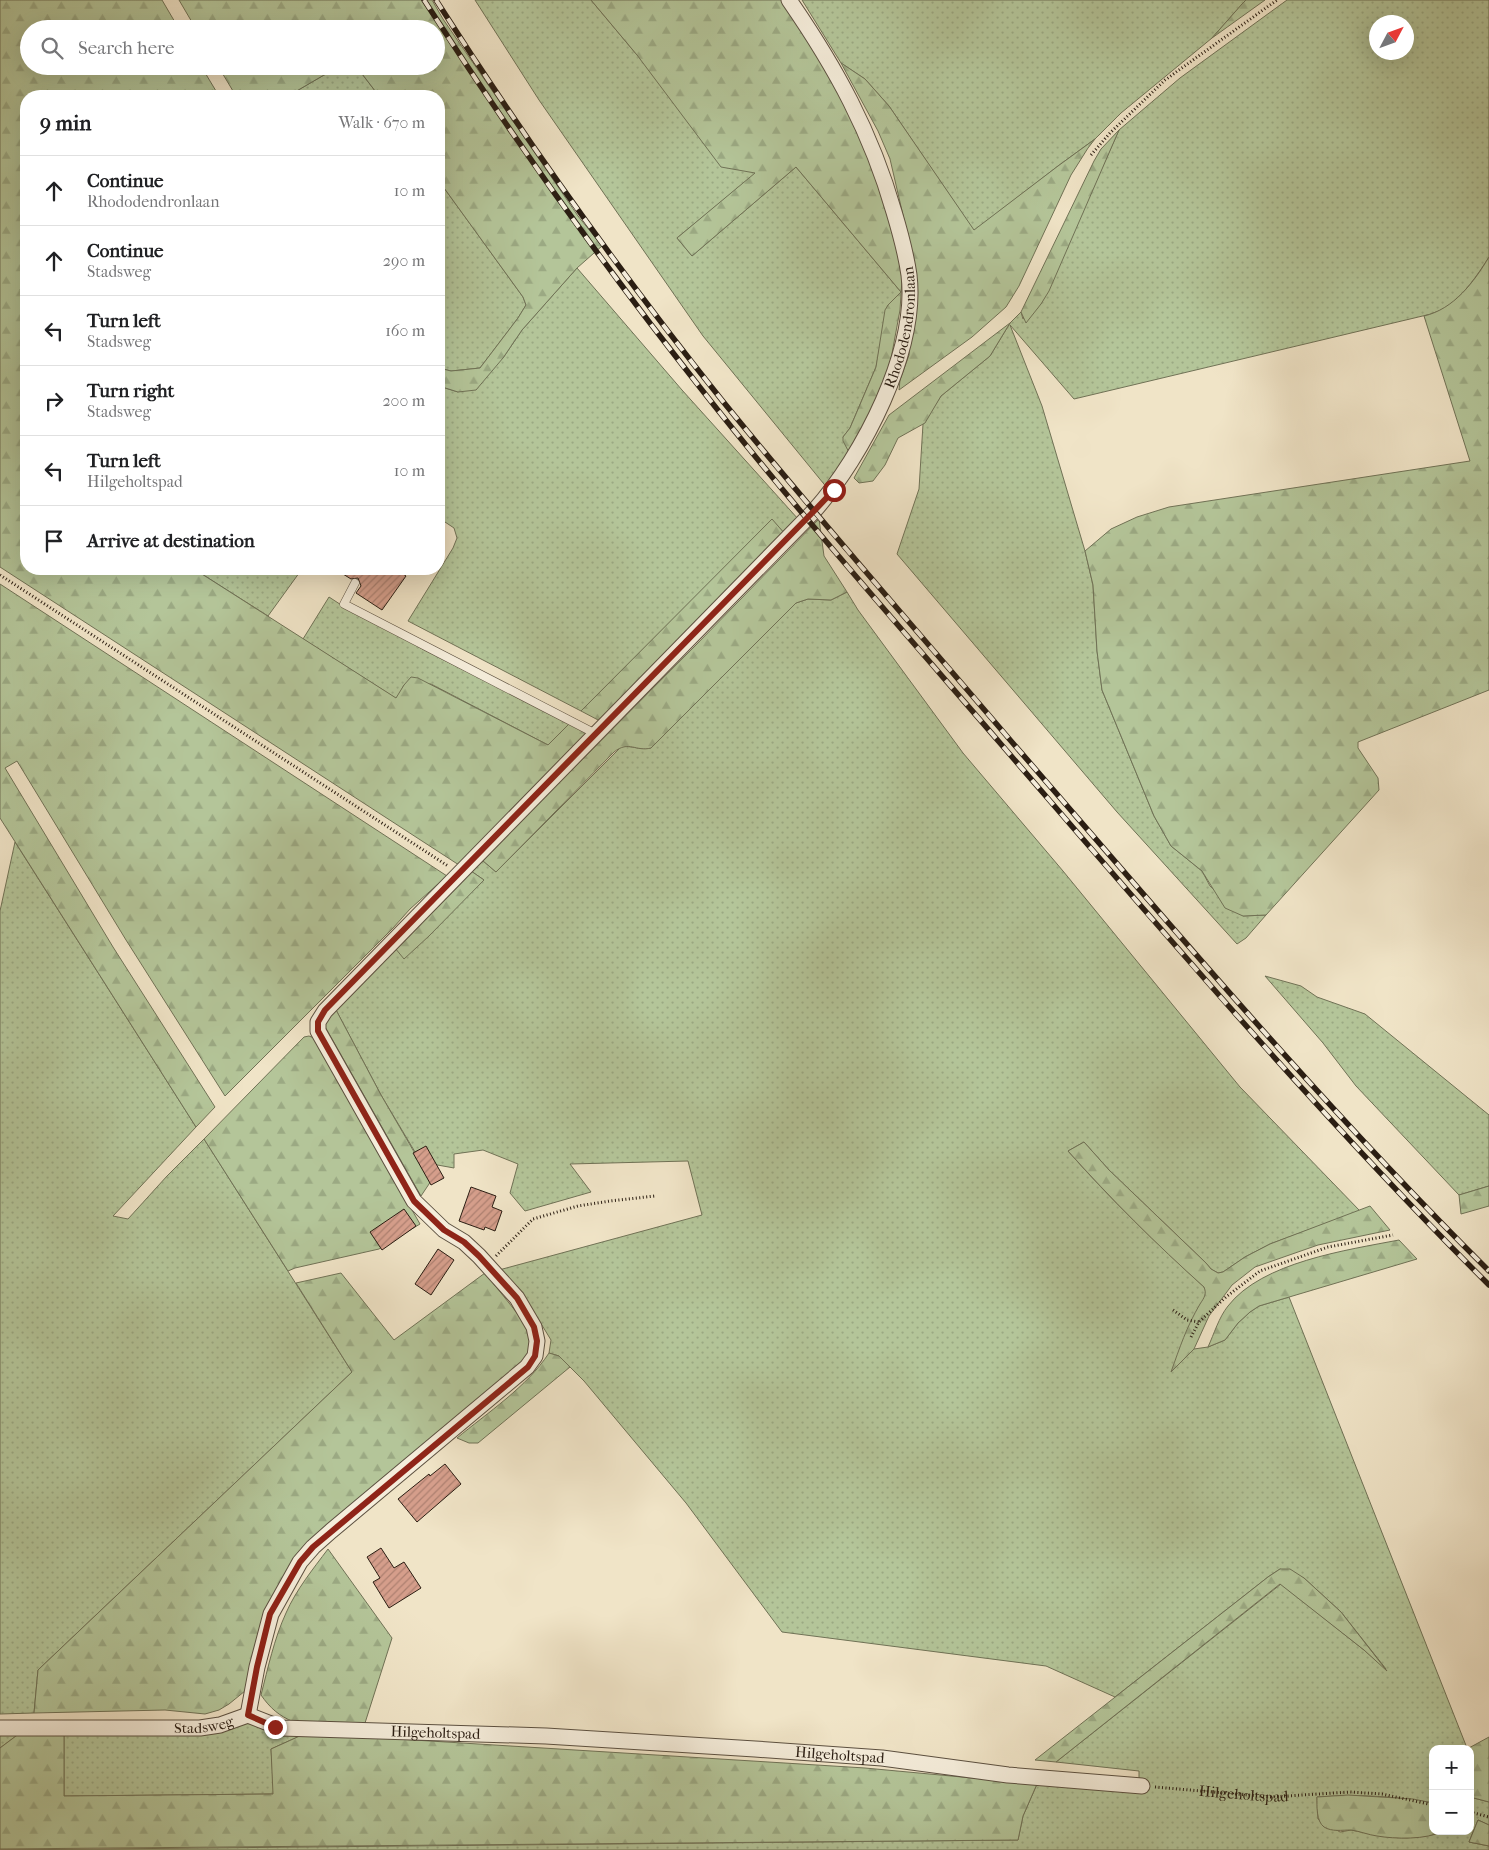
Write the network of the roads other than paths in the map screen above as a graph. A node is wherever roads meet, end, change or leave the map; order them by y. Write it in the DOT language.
graph roads {
  1 [pos="789,0"];
  2 [pos="814,511"];
  3 [pos="355,583"];
  4 [pos="596,734"];
  5 [pos="248,1715"];
  6 [pos="0,1728"];
  7 [pos="1142,1786"];
  1 -- 2 [label="street, Rhododendronlaan"];
  2 -- 4 [label="street, Stadsweg"];
  3 -- 4 [label="lane"];
  4 -- 5 [label="street, Stadsweg"];
  5 -- 6 [label="street, Stadsweg"];
  5 -- 7 [label="street, Hilgeholtspad"];
}
